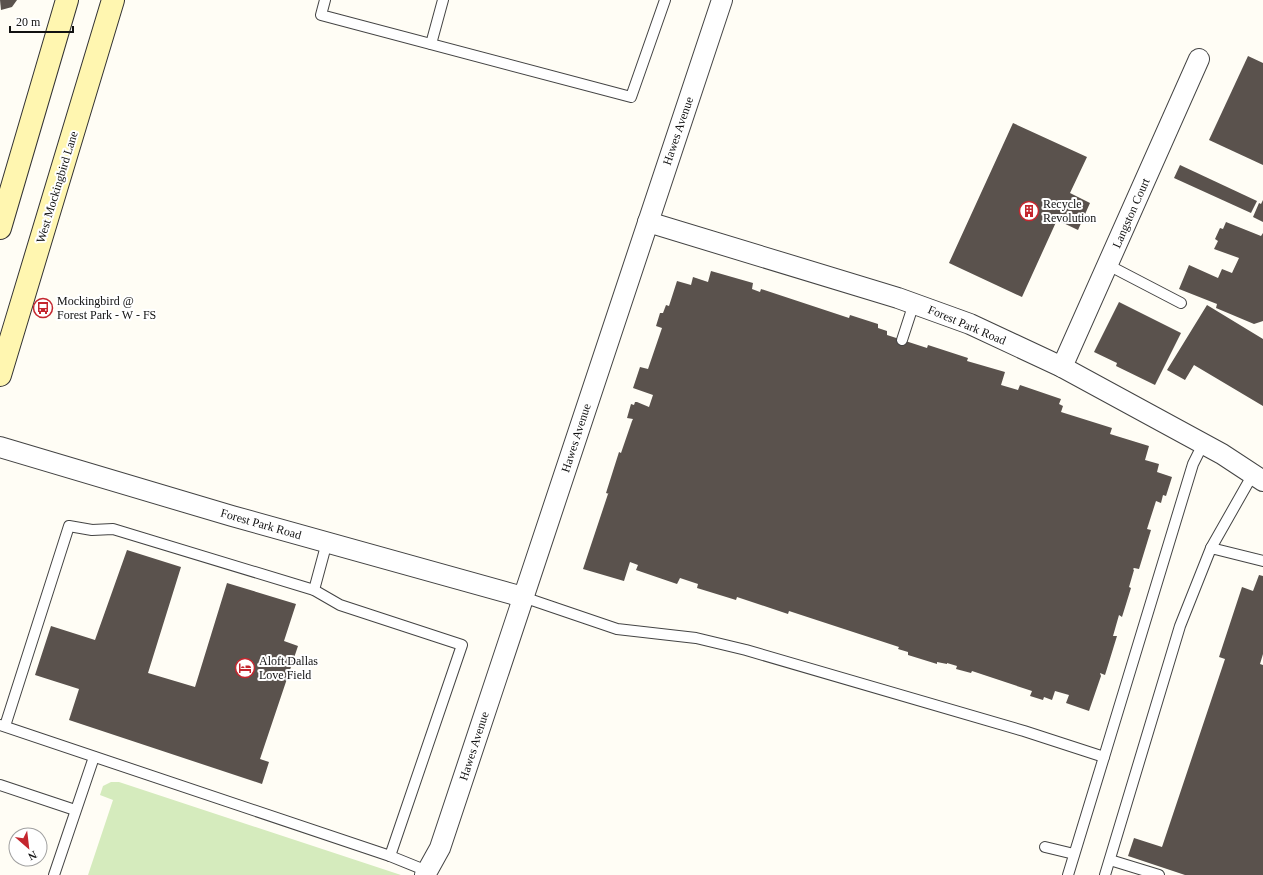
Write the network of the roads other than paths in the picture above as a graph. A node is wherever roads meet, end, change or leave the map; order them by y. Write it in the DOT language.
graph roads {
  1 [pos="67,0"];
  2 [pos="113,0"];
  3 [pos="325,0"];
  4 [pos="443,0"];
  5 [pos="665,0"];
  6 [pos="722,0"];
  7 [pos="431,44"];
  8 [pos="1199,59"];
  9 [pos="648,222"];
  10 [pos="0,228"];
  11 [pos="1108,266"];
  12 [pos="914,303"];
  13 [pos="1181,303"];
  14 [pos="902,340"];
  15 [pos="1062,368"];
  16 [pos="0,375"];
  17 [pos="1203,444"];
  18 [pos="0,447"];
  19 [pos="1258,478"];
  20 [pos="327,542"];
  21 [pos="1211,548"];
  22 [pos="1263,561"];
  23 [pos="314,590"];
  24 [pos="523,597"];
  25 [pos="2,726"];
  26 [pos="94,757"];
  27 [pos="1104,757"];
  28 [pos="0,784"];
  29 [pos="75,810"];
  30 [pos="1045,847"];
  31 [pos="1074,854"];
  32 [pos="390,856"];
  33 [pos="1110,860"];
  34 [pos="431,874"];
  35 [pos="54,875"];
  36 [pos="1068,875"];
  37 [pos="1105,875"];
  38 [pos="1159,875"];
  1 -- 10 [label="main road"];
  2 -- 16 [label="main road, West Mockingbird Lane"];
  3 -- 7 [label="lane"];
  4 -- 7 [label="lane"];
  5 -- 7 [label="lane"];
  6 -- 9 [label="street, Hawes Avenue"];
  8 -- 11 [label="street, Langston Court"];
  9 -- 12 [label="street, Forest Park Road"];
  9 -- 24 [label="street, Hawes Avenue"];
  11 -- 13 [label="lane"];
  11 -- 15 [label="street, Langston Court"];
  12 -- 14 [label="lane"];
  12 -- 15 [label="street, Forest Park Road"];
  15 -- 17 [label="street, Forest Park Road"];
  17 -- 19 [label="street, Forest Park Road"];
  17 -- 27 [label="lane"];
  18 -- 20 [label="street, Forest Park Road"];
  19 -- 21 [label="lane"];
  20 -- 23 [label="lane"];
  20 -- 24 [label="street, Forest Park Road"];
  21 -- 22 [label="lane"];
  21 -- 33 [label="lane"];
  23 -- 25 [label="lane"];
  23 -- 32 [label="lane"];
  24 -- 27 [label="lane"];
  24 -- 34 [label="street, Hawes Avenue"];
  25 -- 26 [label="lane"];
  26 -- 29 [label="lane"];
  26 -- 32 [label="lane"];
  27 -- 31 [label="lane"];
  28 -- 29 [label="lane"];
  29 -- 35 [label="lane"];
  30 -- 31 [label="lane"];
  31 -- 36 [label="lane"];
  32 -- 34 [label="lane"];
  33 -- 37 [label="lane"];
  33 -- 38 [label="lane"];
}
